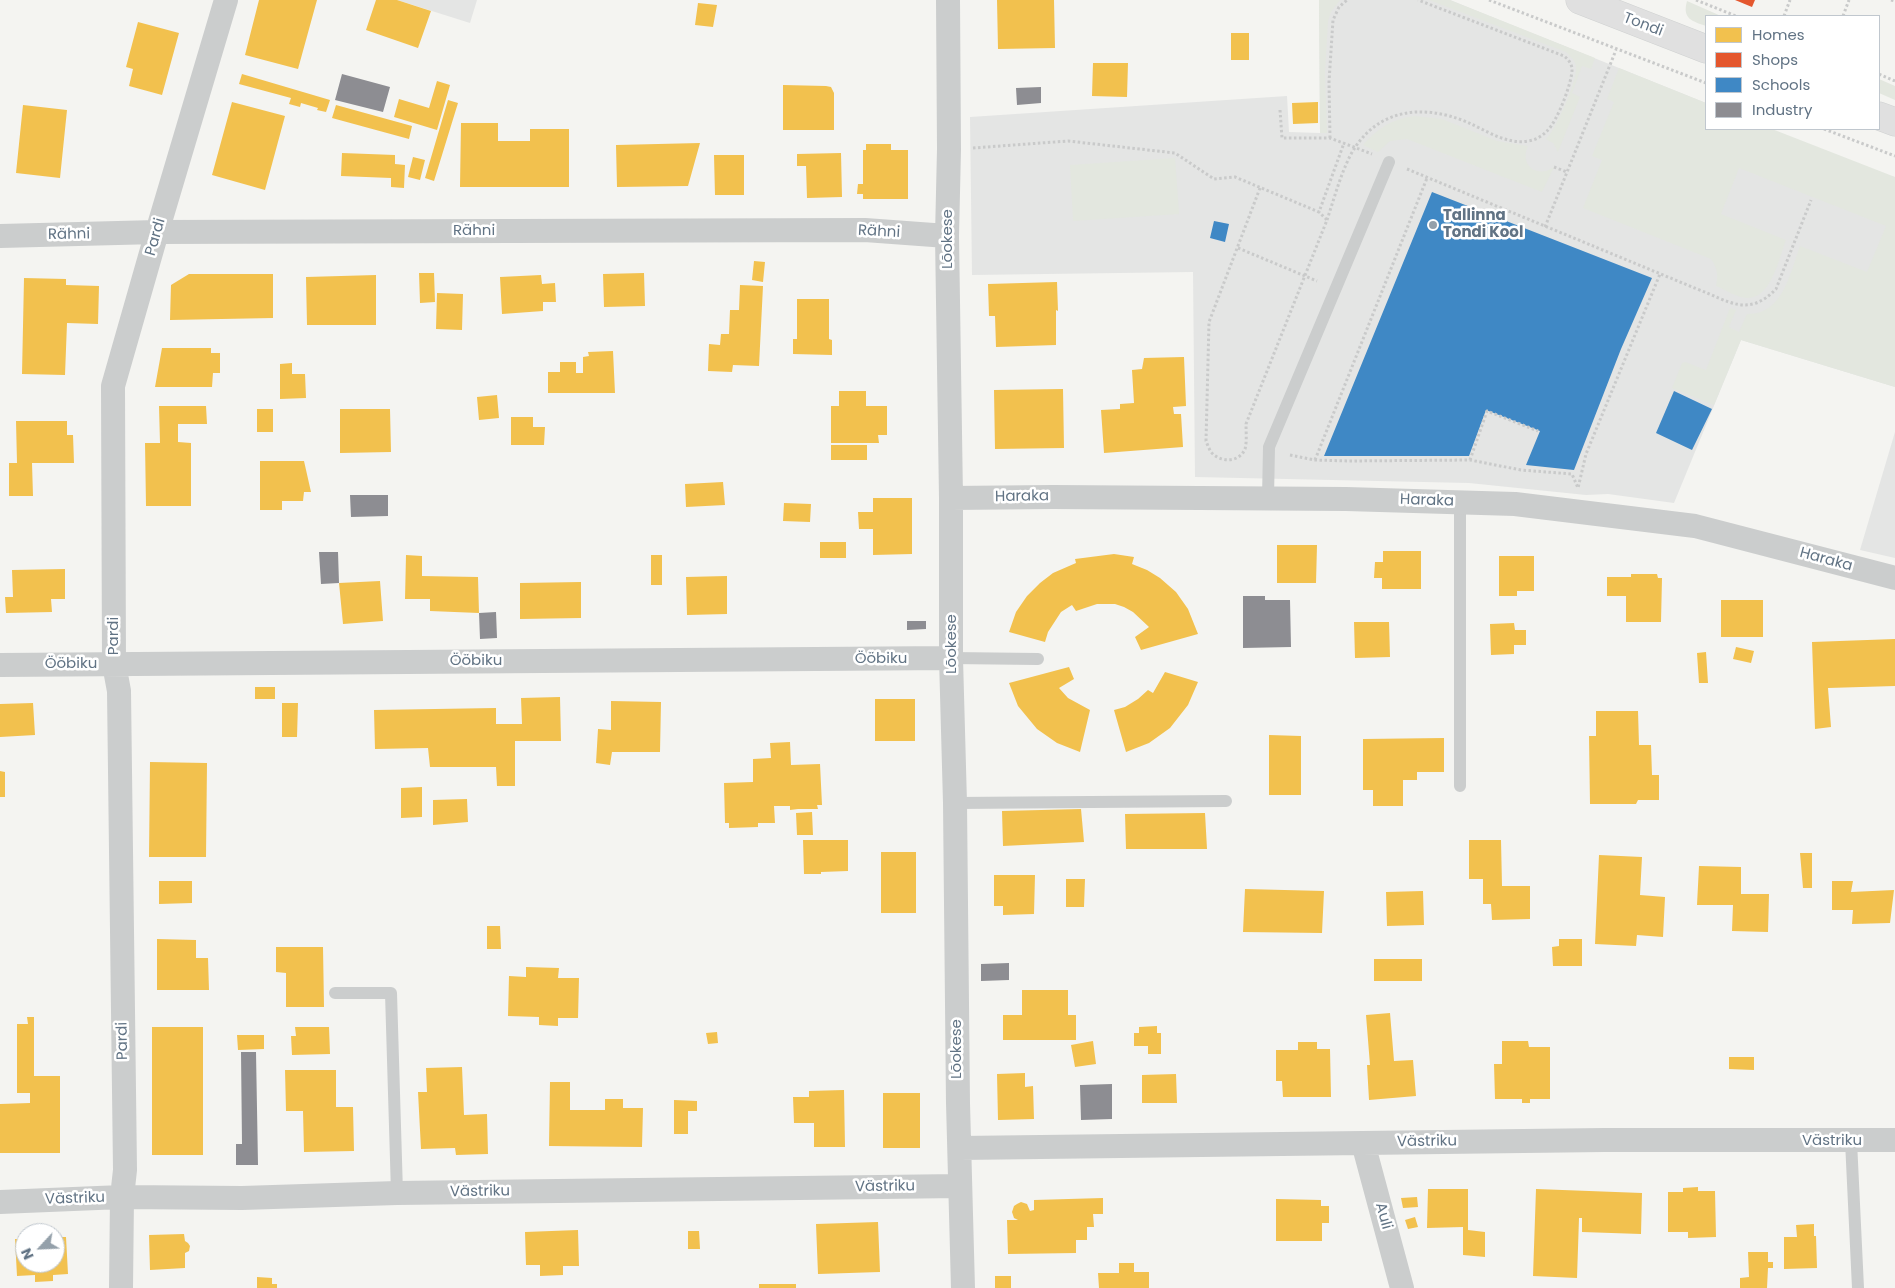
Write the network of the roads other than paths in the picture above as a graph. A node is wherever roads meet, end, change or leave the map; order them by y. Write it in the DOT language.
graph roads {
  1 [pos="226,0"];
  2 [pos="948,0"];
  3 [pos="1580,0"];
  4 [pos="1705,49"];
  5 [pos="1880,116"];
  6 [pos="1895,122"];
  7 [pos="1389,162"];
  8 [pos="157,232"];
  9 [pos="0,236"];
  10 [pos="947,236"];
  11 [pos="952,498"];
  12 [pos="1268,498"];
  13 [pos="1460,502"];
  14 [pos="1895,578"];
  15 [pos="951,658"];
  16 [pos="1038,659"];
  17 [pos="114,664"];
  18 [pos="0,665"];
  19 [pos="1460,786"];
  20 [pos="1226,801"];
  21 [pos="955,802"];
  22 [pos="335,993"];
  23 [pos="1895,1140"];
  24 [pos="1851,1141"];
  25 [pos="1363,1143"];
  26 [pos="960,1148"];
  27 [pos="960,1186"];
  28 [pos="397,1193"];
  29 [pos="122,1197"];
  30 [pos="0,1202"];
  31 [pos="121,1288"];
  32 [pos="963,1288"];
  33 [pos="1402,1288"];
  34 [pos="1858,1288"];
  1 -- 8 [label="street, Pardi"];
  2 -- 10 [label="street, Lõokese"];
  3 -- 4 [label="street, Tondi"];
  5 -- 6 [label="street"];
  7 -- 12 [label="lane"];
  8 -- 9 [label="street, Rähni"];
  8 -- 10 [label="street, Rähni"];
  8 -- 17 [label="street, Pardi"];
  10 -- 11 [label="street, Lõokese"];
  11 -- 12 [label="street, Haraka"];
  11 -- 15 [label="street, Lõokese"];
  12 -- 13 [label="street, Haraka"];
  13 -- 14 [label="street, Haraka"];
  13 -- 19 [label="lane"];
  15 -- 16 [label="lane"];
  15 -- 17 [label="street, Ööbiku"];
  15 -- 21 [label="street, Lõokese"];
  17 -- 18 [label="street, Ööbiku"];
  17 -- 29 [label="street, Pardi"];
  20 -- 21 [label="lane"];
  21 -- 26 [label="street, Lõokese"];
  22 -- 28 [label="lane"];
  23 -- 24 [label="street, Västriku"];
  24 -- 25 [label="street, Västriku"];
  24 -- 34 [label="lane"];
  25 -- 26 [label="street, Västriku"];
  25 -- 33 [label="street, Auli"];
  26 -- 27 [label="street, Lõokese"];
  27 -- 28 [label="street, Västriku"];
  27 -- 32 [label="street, Lõokese"];
  28 -- 29 [label="street, Västriku"];
  29 -- 30 [label="street, Västriku"];
  29 -- 31 [label="street, Pardi"];
}
